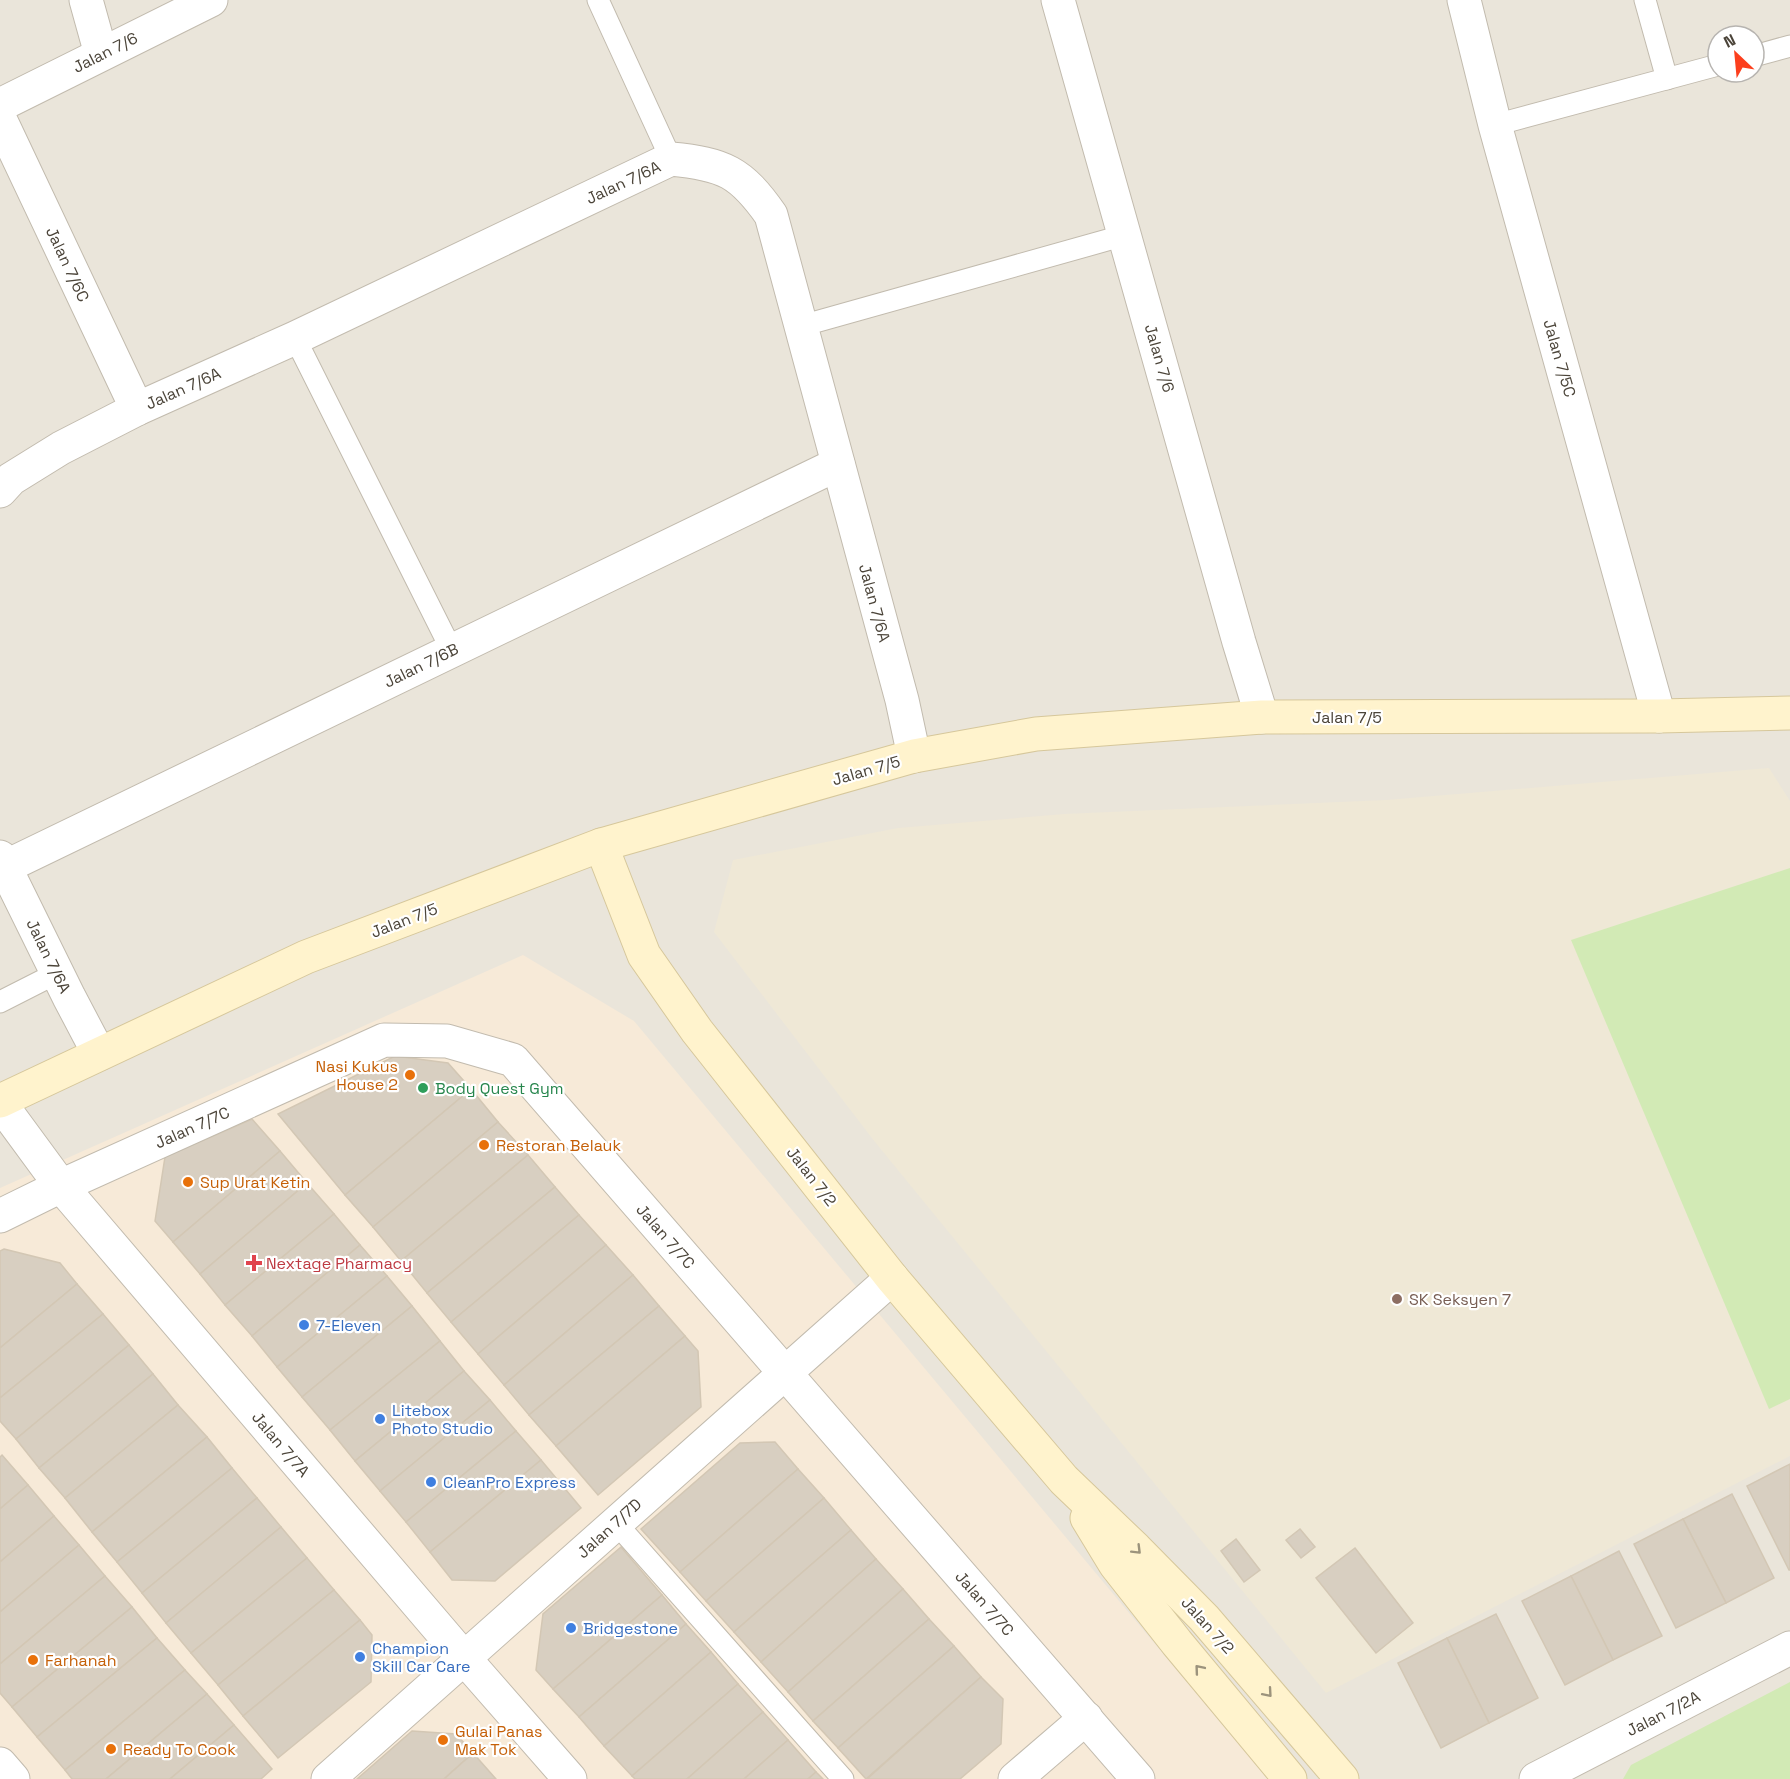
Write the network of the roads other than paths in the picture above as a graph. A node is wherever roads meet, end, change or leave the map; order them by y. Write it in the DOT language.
graph roads {
  1 [pos="86,0"];
  2 [pos="211,0"];
  3 [pos="598,0"];
  4 [pos="1058,0"];
  5 [pos="1464,0"];
  6 [pos="1645,0"];
  7 [pos="1790,46"];
  8 [pos="1766,53"];
  9 [pos="101,54"];
  10 [pos="1706,68"];
  11 [pos="1667,79"];
  12 [pos="0,105"];
  13 [pos="0,119"];
  14 [pos="1495,125"];
  15 [pos="672,159"];
  16 [pos="1125,235"];
  17 [pos="801,326"];
  18 [pos="295,338"];
  19 [pos="137,409"];
  20 [pos="838,464"];
  21 [pos="0,492"];
  22 [pos="452,651"];
  23 [pos="1790,713"];
  24 [pos="1659,716"];
  25 [pos="1262,717"];
  26 [pos="914,756"];
  27 [pos="601,845"];
  28 [pos="2,862"];
  29 [pos="57,974"];
  30 [pos="0,1002"];
  31 [pos="99,1054"];
  32 [pos="0,1102"];
  33 [pos="61,1186"];
  34 [pos="0,1216"];
  35 [pos="892,1278"];
  36 [pos="785,1373"];
  37 [pos="1064,1480"];
  38 [pos="615,1522"];
  39 [pos="1790,1648"];
  40 [pos="464,1658"];
  41 [pos="1086,1718"];
  42 [pos="0,1764"];
  43 [pos="1550,1776"];
  44 [pos="13,1779"];
  45 [pos="328,1779"];
  46 [pos="570,1779"];
  47 [pos="843,1779"];
  48 [pos="1015,1779"];
  49 [pos="1138,1779"];
  50 [pos="1290,1779"];
  51 [pos="1342,1779"];
  1 -- 9 [label="street"];
  2 -- 9 [label="street, Jalan 7/6"];
  3 -- 15 [label="lane"];
  4 -- 16 [label="street, Jalan 7/6"];
  5 -- 14 [label="street, Jalan 7/5C"];
  6 -- 11 [label="lane"];
  7 -- 8 [label="lane"];
  9 -- 12 [label="street, Jalan 7/6"];
  10 -- 11 [label="lane"];
  11 -- 14 [label="lane"];
  13 -- 19 [label="street, Jalan 7/6C"];
  14 -- 24 [label="street, Jalan 7/5C"];
  15 -- 17 [label="street, Jalan 7/6A"];
  15 -- 18 [label="street, Jalan 7/6A"];
  16 -- 17 [label="lane"];
  16 -- 25 [label="street, Jalan 7/6"];
  17 -- 20 [label="street, Jalan 7/6A"];
  18 -- 19 [label="street, Jalan 7/6A"];
  18 -- 22 [label="lane"];
  19 -- 21 [label="street, Jalan 7/6A"];
  20 -- 22 [label="street, Jalan 7/6B"];
  20 -- 26 [label="street, Jalan 7/6A"];
  22 -- 28 [label="street, Jalan 7/6B"];
  23 -- 24 [label="street, Jalan 7/5"];
  24 -- 25 [label="street, Jalan 7/5"];
  25 -- 26 [label="street, Jalan 7/5"];
  26 -- 27 [label="street, Jalan 7/5"];
  27 -- 31 [label="street, Jalan 7/5"];
  27 -- 35 [label="street, Jalan 7/2"];
  28 -- 29 [label="street, Jalan 7/6A"];
  29 -- 30 [label="lane"];
  29 -- 31 [label="street, Jalan 7/6A"];
  31 -- 32 [label="street, Jalan 7/5"];
  32 -- 33 [label="street, Jalan 7/7A"];
  33 -- 34 [label="street, Jalan 7/7C"];
  33 -- 36 [label="street, Jalan 7/7C"];
  33 -- 40 [label="street, Jalan 7/7A"];
  35 -- 36 [label="street, Jalan 7/7D"];
  35 -- 37 [label="street, Jalan 7/2"];
  36 -- 38 [label="street, Jalan 7/7D"];
  36 -- 41 [label="street, Jalan 7/7C"];
  50 -- 37 [label="street, Jalan 7/2, one-way"];
  37 -- 51 [label="street, Jalan 7/2, one-way"];
  38 -- 40 [label="street, Jalan 7/7D"];
  38 -- 47 [label="lane"];
  39 -- 43 [label="street, Jalan 7/2A"];
  40 -- 45 [label="street, Jalan 7/7D"];
  40 -- 46 [label="street, Jalan 7/7A"];
  41 -- 48 [label="street"];
  41 -- 49 [label="street, Jalan 7/7C"];
  42 -- 44 [label="street"];
}
